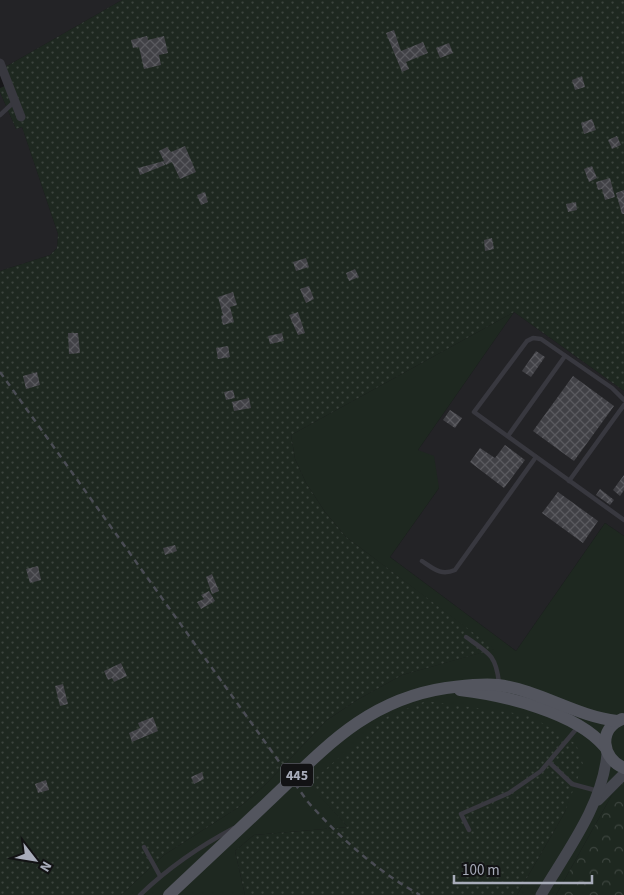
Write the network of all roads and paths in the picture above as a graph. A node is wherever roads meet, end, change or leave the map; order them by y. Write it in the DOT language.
graph roads {
  1 [pos="0,63"];
  2 [pos="14,102"];
  3 [pos="0,115"];
  4 [pos="21,116"];
  5 [pos="564,356"];
  6 [pos="624,400"];
  7 [pos="624,405"];
  8 [pos="508,436"];
  9 [pos="536,457"];
  10 [pos="569,481"];
  11 [pos="624,520"];
  12 [pos="422,561"];
  13 [pos="466,637"];
  14 [pos="500,685"];
  15 [pos="445,689"];
  16 [pos="620,719"];
  17 [pos="579,726"];
  18 [pos="606,750"];
  19 [pos="549,762"];
  20 [pos="624,768"];
  21 [pos="624,774"];
  22 [pos="597,797"];
  23 [pos="250,819"];
  24 [pos="469,830"];
  25 [pos="144,847"];
  26 [pos="160,876"];
  27 [pos="140,895"];
  28 [pos="169,895"];
  29 [pos="541,895"];
  1 -- 2 [label="street"];
  2 -- 3 [label="lane"];
  2 -- 4 [label="street"];
  5 -- 6 [label="lane"];
  5 -- 8 [label="lane"];
  5 -- 8 [label="lane"];
  7 -- 10 [label="lane"];
  8 -- 9 [label="lane"];
  9 -- 10 [label="lane"];
  9 -- 12 [label="lane"];
  10 -- 11 [label="lane"];
  13 -- 14 [label="lane"];
  14 -- 15 [label="main road, 445"];
  14 -- 16 [label="main road, 445"];
  15 -- 17 [label="main road, 445"];
  15 -- 23 [label="main road, 445"];
  16 -- 18 [label="main road, 445"];
  17 -- 18 [label="main road, 445"];
  17 -- 19 [label="lane"];
  18 -- 20 [label="main road, 445"];
  18 -- 22 [label="street"];
  19 -- 22 [label="lane"];
  19 -- 24 [label="lane"];
  21 -- 22 [label="street"];
  22 -- 29 [label="street"];
  23 -- 26 [label="lane"];
  23 -- 28 [label="main road, 445"];
  25 -- 26 [label="lane"];
  26 -- 27 [label="lane"];
}
